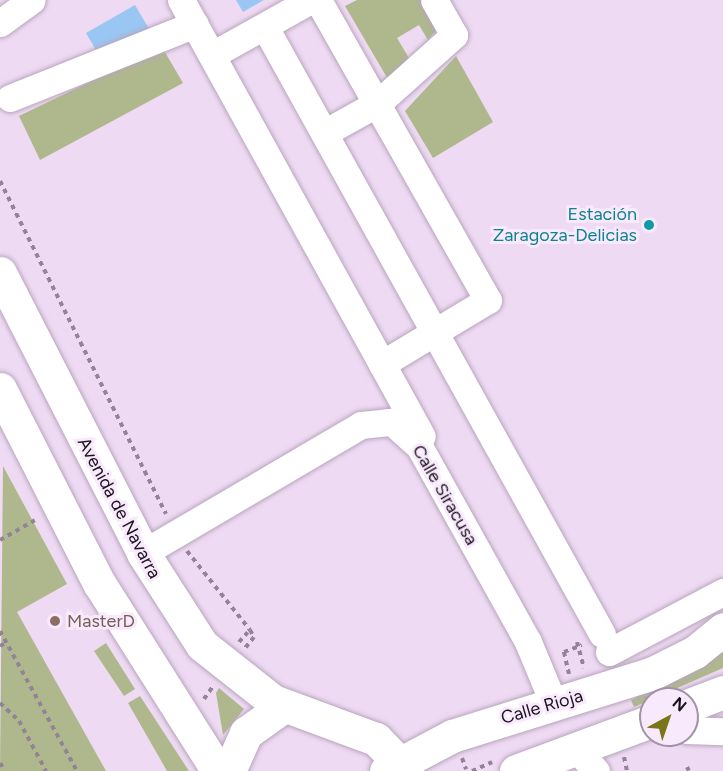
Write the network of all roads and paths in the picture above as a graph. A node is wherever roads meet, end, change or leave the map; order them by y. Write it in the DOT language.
graph roads {
  1 [pos="32,0"];
  2 [pos="181,0"];
  3 [pos="311,0"];
  4 [pos="318,0"];
  5 [pos="434,0"];
  6 [pos="0,22"];
  7 [pos="195,24"];
  8 [pos="266,27"];
  9 [pos="212,56"];
  10 [pos="10,98"];
  11 [pos="378,103"];
  12 [pos="324,133"];
  13 [pos="0,182"];
  14 [pos="0,273"];
  15 [pos="435,332"];
  16 [pos="382,364"];
  17 [pos="0,389"];
  18 [pos="422,436"];
  19 [pos="368,442"];
  20 [pos="35,520"];
  21 [pos="169,520"];
  22 [pos="0,540"];
  23 [pos="147,561"];
  24 [pos="196,566"];
  25 [pos="723,592"];
  26 [pos="723,605"];
  27 [pos="0,631"];
  28 [pos="248,632"];
  29 [pos="712,638"];
  30 [pos="576,642"];
  31 [pos="6,643"];
  32 [pos="0,646"];
  33 [pos="233,656"];
  34 [pos="594,679"];
  35 [pos="723,692"];
  36 [pos="699,701"];
  37 [pos="0,703"];
  38 [pos="284,706"];
  39 [pos="541,706"];
  40 [pos="210,708"];
  41 [pos="639,729"];
  42 [pos="699,730"];
  43 [pos="723,731"];
  44 [pos="586,759"];
  45 [pos="0,763"];
  46 [pos="397,768"];
  47 [pos="5,771"];
  48 [pos="46,771"];
  49 [pos="77,771"];
  50 [pos="218,771"];
  51 [pos="229,771"];
  52 [pos="516,771"];
  1 -- 6 [label="street"];
  2 -- 7 [label="street"];
  3 -- 8 [label="street"];
  4 -- 11 [label="street"];
  5 -- 11 [label="street"];
  7 -- 9 [label="street"];
  7 -- 10 [label="street"];
  8 -- 9 [label="street"];
  8 -- 12 [label="street"];
  9 -- 16 [label="street"];
  11 -- 12 [label="street"];
  11 -- 15 [label="street"];
  12 -- 15 [label="street"];
  13 -- 21 [label="path"];
  14 -- 23 [label="main road, Avenida de Navarra"];
  15 -- 16 [label="street"];
  15 -- 25 [label="street"];
  16 -- 18 [label="street"];
  17 -- 50 [label="main road"];
  19 -- 23 [label="street"];
  20 -- 22 [label="path"];
  23 -- 33 [label="main road, Avenida de Navarra"];
  23 -- 39 [label="street, Calle Siracusa"];
  24 -- 33 [label="path"];
  26 -- 29 [label="street, Calle Rioja"];
  27 -- 31 [label="path"];
  28 -- 33 [label="path"];
  29 -- 34 [label="main road, Calle Rioja"];
  30 -- 34 [label="path"];
  31 -- 32 [label="path"];
  31 -- 49 [label="path"];
  33 -- 38 [label="main road, Avenida de Navarra"];
  33 -- 40 [label="path"];
  34 -- 39 [label="main road, Calle Rioja"];
  35 -- 36 [label="main road"];
  37 -- 48 [label="path"];
  38 -- 46 [label="main road, Avenida de Navarra"];
  38 -- 51 [label="main road"];
  39 -- 44 [label="main road"];
  39 -- 46 [label="main road, Calle Rioja"];
  41 -- 44 [label="main road"];
  42 -- 43 [label="street"];
  44 -- 52 [label="main road"];
  45 -- 47 [label="path"];
}
